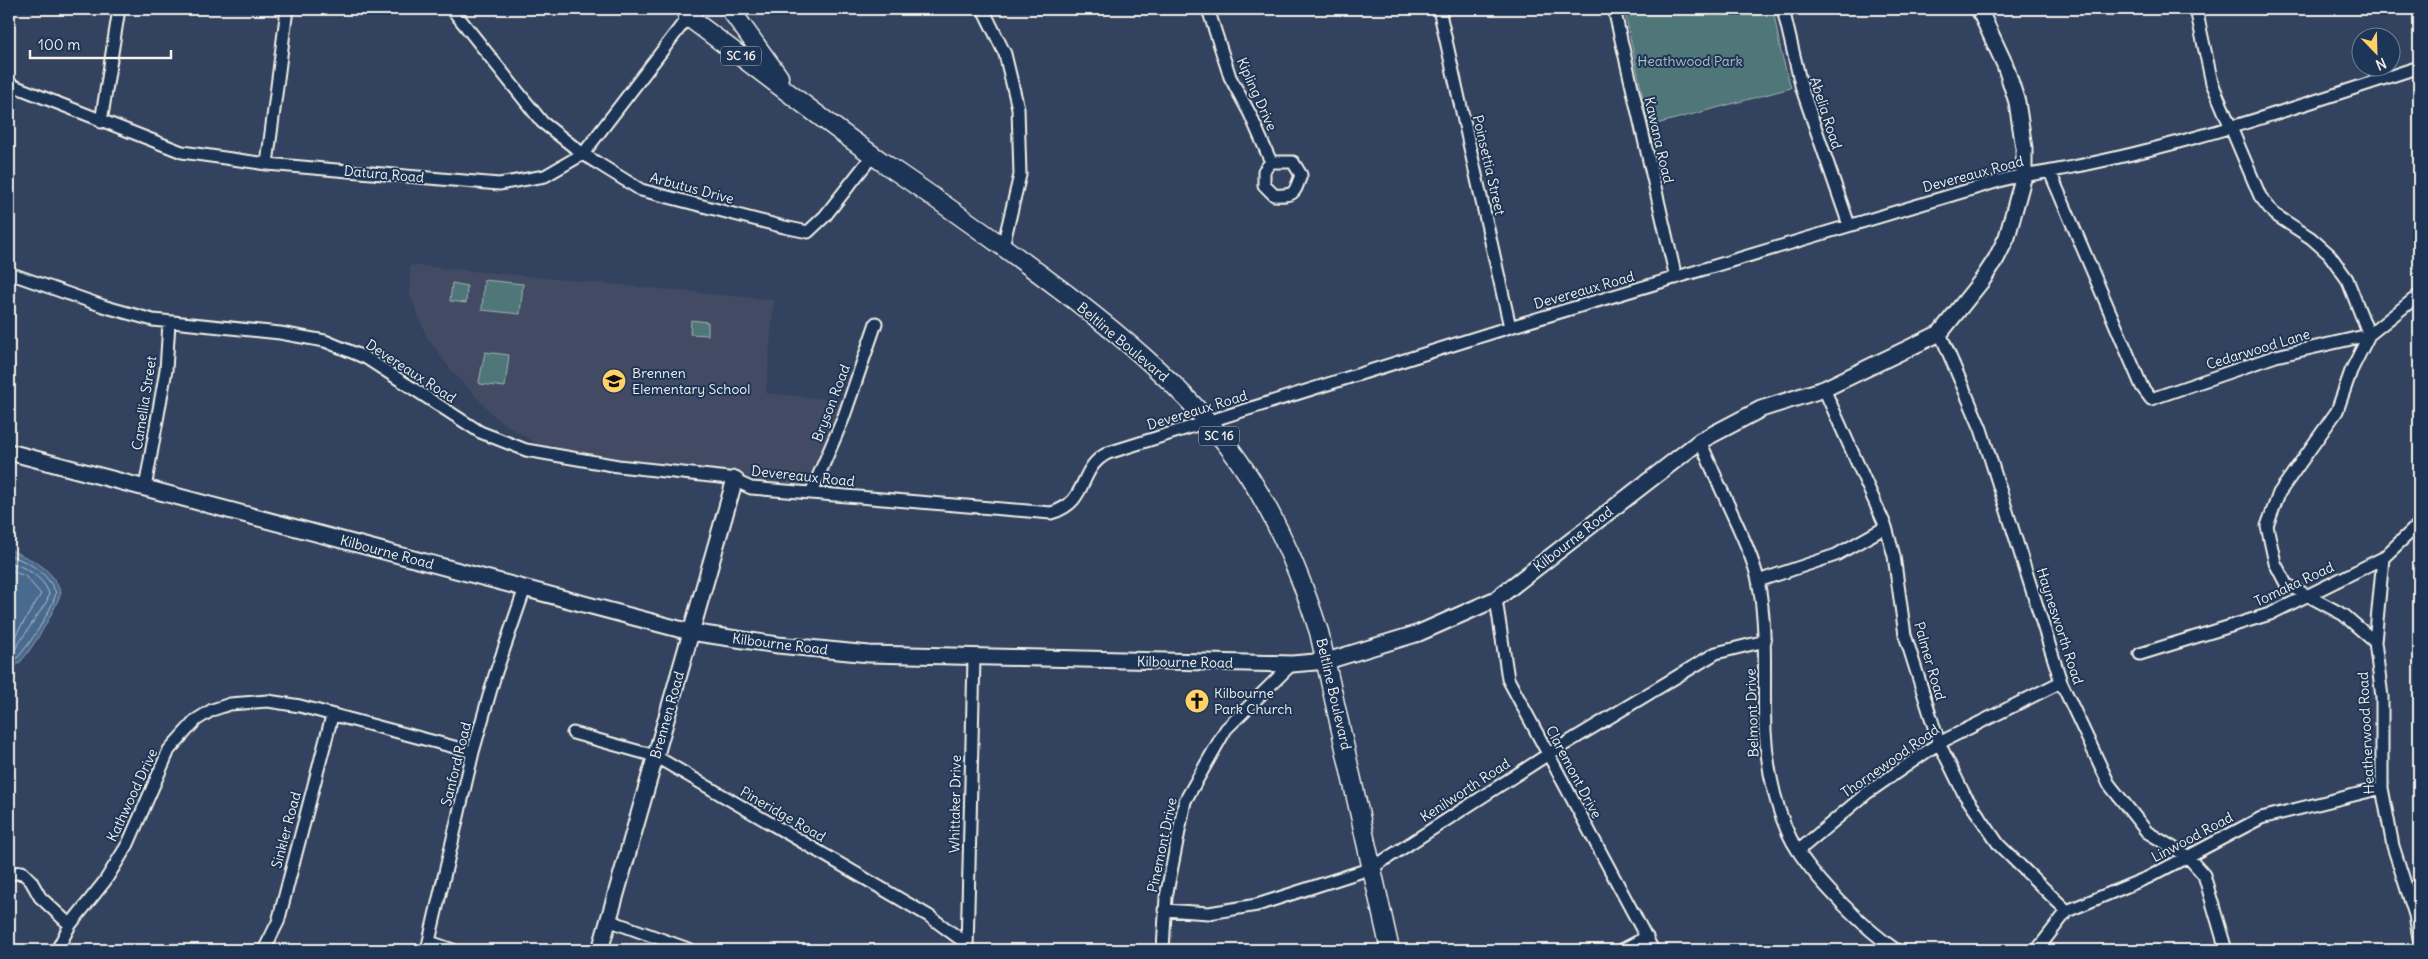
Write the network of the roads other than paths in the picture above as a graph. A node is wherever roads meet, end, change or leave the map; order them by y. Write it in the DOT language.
graph roads {
  1 [pos="119,9"];
  2 [pos="287,9"];
  3 [pos="452,9"];
  4 [pos="730,9"];
  5 [pos="983,9"];
  6 [pos="1208,9"];
  7 [pos="1439,9"];
  8 [pos="1614,9"];
  9 [pos="1783,9"];
  10 [pos="1979,9"];
  11 [pos="2196,9"];
  12 [pos="688,11"];
  13 [pos="2419,67"];
  14 [pos="9,84"];
  15 [pos="793,95"];
  16 [pos="101,122"];
  17 [pos="2230,128"];
  18 [pos="583,154"];
  19 [pos="873,155"];
  20 [pos="1271,162"];
  21 [pos="267,164"];
  22 [pos="2050,172"];
  23 [pos="2024,175"];
  24 [pos="1849,225"];
  25 [pos="1003,246"];
  26 [pos="9,273"];
  27 [pos="1676,278"];
  28 [pos="2419,295"];
  29 [pos="169,323"];
  30 [pos="876,323"];
  31 [pos="1510,327"];
  32 [pos="1940,333"];
  33 [pos="2369,335"];
  34 [pos="1824,388"];
  35 [pos="1208,422"];
  36 [pos="1700,441"];
  37 [pos="9,452"];
  38 [pos="735,480"];
  39 [pos="145,488"];
  40 [pos="811,493"];
  41 [pos="2419,524"];
  42 [pos="1886,527"];
  43 [pos="2383,558"];
  44 [pos="1758,581"];
  45 [pos="525,588"];
  46 [pos="2305,595"];
  47 [pos="1496,599"];
  48 [pos="690,632"];
  49 [pos="1765,641"];
  50 [pos="2375,642"];
  51 [pos="2140,654"];
  52 [pos="974,658"];
  53 [pos="1327,661"];
  54 [pos="1292,664"];
  55 [pos="2061,682"];
  56 [pos="332,716"];
  57 [pos="573,733"];
  58 [pos="1939,743"];
  59 [pos="474,752"];
  60 [pos="1547,755"];
  61 [pos="655,756"];
  62 [pos="2382,788"];
  63 [pos="1798,850"];
  64 [pos="2187,856"];
  65 [pos="1372,868"];
  66 [pos="9,874"];
  67 [pos="1164,910"];
  68 [pos="2067,911"];
  69 [pos="608,920"];
  70 [pos="70,925"];
  71 [pos="1647,936"];
  72 [pos="2419,938"];
  73 [pos="428,946"];
  74 [pos="967,947"];
  75 [pos="57,950"];
  76 [pos="264,950"];
  77 [pos="454,950"];
  78 [pos="600,950"];
  79 [pos="691,950"];
  80 [pos="1163,950"];
  81 [pos="1390,950"];
  82 [pos="1622,950"];
  83 [pos="1653,950"];
  84 [pos="1896,950"];
  85 [pos="2037,950"];
  86 [pos="2226,950"];
  1 -- 16 [label="street"];
  2 -- 21 [label="street"];
  3 -- 18 [label="street, Arbutus Drive"];
  4 -- 15 [label="main road, SC 16"];
  5 -- 25 [label="street"];
  6 -- 20 [label="street, Kipling Drive"];
  7 -- 31 [label="street, Poinsettia Street"];
  8 -- 27 [label="street, Kawana Road"];
  9 -- 24 [label="street, Abelia Road"];
  10 -- 23 [label="street, Kilbourne Road"];
  11 -- 17 [label="street"];
  12 -- 15 [label="main road, SC 16"];
  12 -- 18 [label="street, Datura Road"];
  13 -- 17 [label="street, Devereaux Road"];
  14 -- 16 [label="street, Datura Road"];
  15 -- 19 [label="main road, Beltline Boulevard / SC 16"];
  16 -- 21 [label="street, Datura Road"];
  17 -- 22 [label="street, Devereaux Road"];
  17 -- 33 [label="street"];
  18 -- 19 [label="street, Arbutus Drive"];
  18 -- 21 [label="street, Datura Road"];
  19 -- 25 [label="main road, Beltline Boulevard / SC 16"];
  22 -- 23 [label="street, Devereaux Road"];
  22 -- 33 [label="street, Cedarwood Lane"];
  23 -- 24 [label="street, Devereaux Road"];
  23 -- 32 [label="street, Kilbourne Road"];
  24 -- 27 [label="street, Devereaux Road"];
  25 -- 35 [label="main road, Beltline Boulevard / SC 16"];
  26 -- 29 [label="street, Devereaux Road"];
  27 -- 31 [label="street, Devereaux Road"];
  28 -- 33 [label="street"];
  29 -- 38 [label="street, Devereaux Road"];
  29 -- 39 [label="street, Camellia Street"];
  30 -- 40 [label="street, Bryson Road"];
  31 -- 35 [label="street, Devereaux Road"];
  32 -- 34 [label="street, Kilbourne Road"];
  32 -- 55 [label="street, Haynesworth Road"];
  33 -- 46 [label="street"];
  34 -- 36 [label="street, Kilbourne Road"];
  34 -- 42 [label="street, Palmer Road"];
  35 -- 40 [label="street, Devereaux Road"];
  35 -- 53 [label="main road, Beltline Boulevard / SC 16"];
  36 -- 44 [label="street, Belmont Drive"];
  36 -- 47 [label="street, Kilbourne Road"];
  37 -- 39 [label="street, Kilbourne Road"];
  38 -- 40 [label="street, Devereaux Road"];
  38 -- 48 [label="street, Brennen Road"];
  39 -- 45 [label="street, Kilbourne Road"];
  41 -- 43 [label="street, Tomaka Road"];
  42 -- 44 [label="street"];
  42 -- 58 [label="street, Palmer Road"];
  43 -- 46 [label="street, Tomaka Road"];
  43 -- 50 [label="street, Heatherwood Road"];
  44 -- 49 [label="street, Belmont Drive"];
  45 -- 48 [label="street, Kilbourne Road"];
  45 -- 59 [label="street, Sanford Road"];
  46 -- 50 [label="street"];
  46 -- 51 [label="street, Tomaka Road"];
  47 -- 53 [label="street, Kilbourne Road"];
  47 -- 60 [label="street, Claremont Drive"];
  48 -- 52 [label="street, Kilbourne Road"];
  48 -- 61 [label="street, Brennen Road"];
  49 -- 60 [label="street, Kenilworth Road"];
  49 -- 63 [label="street, Belmont Drive"];
  50 -- 62 [label="street, Heatherwood Road"];
  52 -- 54 [label="street, Kilbourne Road"];
  52 -- 74 [label="street, Whittaker Drive"];
  53 -- 54 [label="street, Kilbourne Road"];
  53 -- 65 [label="main road, Beltline Boulevard / SC 16"];
  54 -- 67 [label="street, Pinemont Drive"];
  55 -- 58 [label="street, Thornewood Road"];
  55 -- 64 [label="street, Haynesworth Road"];
  56 -- 59 [label="street, Kathwood Drive"];
  56 -- 70 [label="street, Kathwood Drive"];
  56 -- 76 [label="street, Sinkler Road"];
  57 -- 61 [label="street, Pineridge Road"];
  58 -- 63 [label="street, Thornewood Road"];
  58 -- 68 [label="street, Palmer Road"];
  59 -- 73 [label="street, Sanford Road"];
  60 -- 65 [label="street, Kenilworth Road"];
  60 -- 71 [label="street, Claremont Drive"];
  61 -- 69 [label="street, Brennen Road"];
  61 -- 74 [label="street, Pineridge Road"];
  62 -- 64 [label="street, Linwood Road"];
  62 -- 72 [label="street, Heatherwood Road"];
  63 -- 84 [label="street, Belmont Drive"];
  64 -- 68 [label="street, Linwood Road"];
  64 -- 86 [label="street, Haynesworth Road"];
  65 -- 67 [label="street, Kenilworth Road"];
  65 -- 81 [label="main road, Beltline Boulevard / SC 16"];
  66 -- 70 [label="street"];
  67 -- 80 [label="street, Pinemont Drive"];
  68 -- 85 [label="street, Linwood Road"];
  69 -- 78 [label="street, Brennen Road"];
  69 -- 79 [label="street"];
  70 -- 75 [label="street, Kathwood Drive"];
  71 -- 82 [label="street"];
  71 -- 83 [label="street, Claremont Drive"];
  73 -- 77 [label="street"];
}
